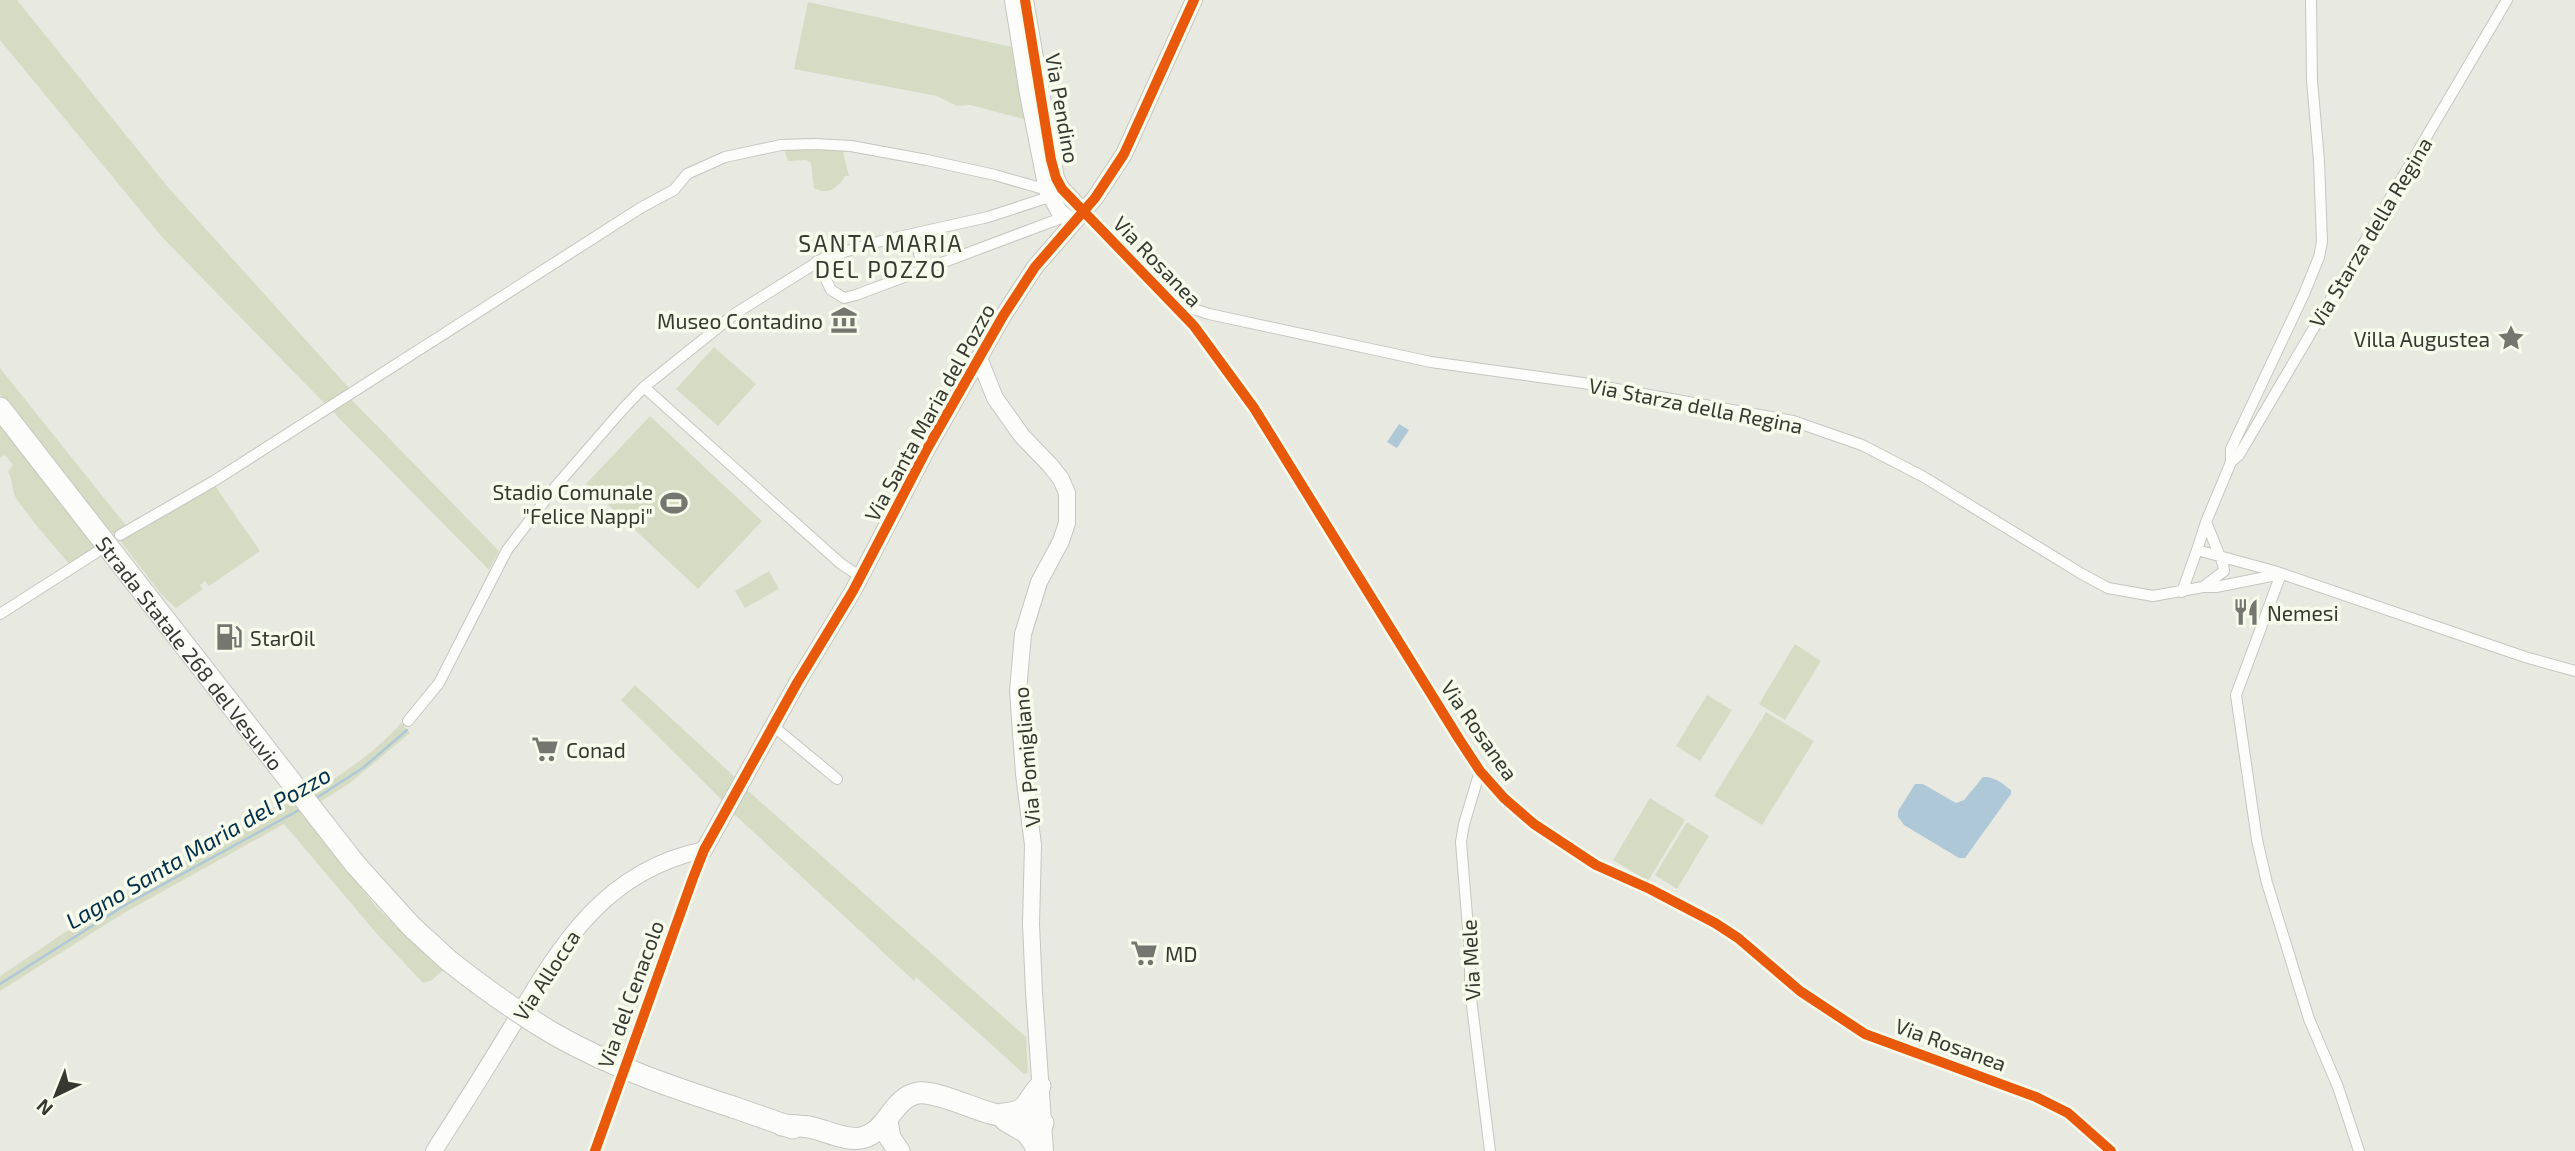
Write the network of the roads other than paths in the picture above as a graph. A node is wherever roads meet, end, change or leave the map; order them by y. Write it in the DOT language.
graph roads {
  1 [pos="1013,0"];
  2 [pos="1026,0"];
  3 [pos="1194,0"];
  4 [pos="2311,0"];
  5 [pos="2507,0"];
  6 [pos="1048,194"];
  7 [pos="1074,217"];
  8 [pos="914,234"];
  9 [pos="817,261"];
  10 [pos="923,269"];
  11 [pos="1175,303"];
  12 [pos="979,358"];
  13 [pos="965,382"];
  14 [pos="644,387"];
  15 [pos="995,398"];
  16 [pos="0,408"];
  17 [pos="2231,462"];
  18 [pos="2206,522"];
  19 [pos="120,535"];
  20 [pos="2197,550"];
  21 [pos="97,552"];
  22 [pos="2219,555"];
  23 [pos="2281,575"];
  24 [pos="860,577"];
  25 [pos="2203,587"];
  26 [pos="2182,592"];
  27 [pos="0,614"];
  28 [pos="2575,671"];
  29 [pos="408,721"];
  30 [pos="773,726"];
  31 [pos="1480,771"];
  32 [pos="837,779"];
  33 [pos="704,850"];
  34 [pos="1040,1086"];
  35 [pos="994,1114"];
  36 [pos="887,1121"];
  37 [pos="1043,1123"];
  38 [pos="782,1125"];
  39 [pos="814,1135"];
  40 [pos="434,1151"];
  41 [pos="595,1151"];
  42 [pos="842,1151"];
  43 [pos="857,1151"];
  44 [pos="899,1151"];
  45 [pos="1039,1151"];
  46 [pos="1045,1151"];
  47 [pos="1490,1151"];
  48 [pos="2111,1151"];
  49 [pos="2359,1151"];
  1 -- 6 [label="street, Via Pendino"];
  2 -- 7 [label="street, Via Pendino"];
  3 -- 7 [label="street, Via Santa Maria del Pozzo"];
  4 -- 17 [label="street, Via Starza della Regina"];
  5 -- 17 [label="street, Via Starza della Regina"];
  6 -- 7 [label="street, Via Pendino"];
  6 -- 8 [label="street"];
  6 -- 19 [label="street"];
  7 -- 10 [label="street"];
  7 -- 11 [label="street, Via Rosanea"];
  7 -- 12 [label="street, Via Santa Maria del Pozzo"];
  8 -- 9 [label="street"];
  8 -- 10 [label="street"];
  9 -- 10 [label="street"];
  9 -- 14 [label="street"];
  11 -- 26 [label="street, Via Starza della Regina"];
  11 -- 31 [label="street, Via Rosanea"];
  12 -- 13 [label="street, Via Santa Maria del Pozzo"];
  12 -- 15 [label="street, Via Pomigliano"];
  13 -- 15 [label="street, Via Pomigliano"];
  13 -- 24 [label="street, Via Santa Maria del Pozzo"];
  14 -- 24 [label="street"];
  14 -- 29 [label="street"];
  15 -- 34 [label="street, Via Pomigliano"];
  16 -- 38 [label="highway, Strada Statale 268 del Vesuvio, bridge"];
  17 -- 18 [label="street, Via Starza della Regina"];
  18 -- 20 [label="street, Via Starza della Regina"];
  18 -- 22 [label="street"];
  20 -- 22 [label="street, Via Starza della Regina"];
  20 -- 26 [label="street, Via Starza della Regina"];
  21 -- 27 [label="street"];
  22 -- 23 [label="street, Via Starza della Regina"];
  22 -- 25 [label="street"];
  23 -- 25 [label="street, Via Starza della Regina"];
  23 -- 28 [label="street, Via Starza della Regina"];
  23 -- 49 [label="street"];
  24 -- 30 [label="street, Via Santa Maria del Pozzo"];
  25 -- 26 [label="street, Via Starza della Regina"];
  30 -- 32 [label="street"];
  30 -- 33 [label="street, Via Santa Maria del Pozzo"];
  31 -- 47 [label="street, Via Mele"];
  31 -- 48 [label="street, Via Rosanea"];
  33 -- 40 [label="street, Via Allocca"];
  33 -- 41 [label="street, Via del Cenacolo"];
  34 -- 35 [label="highway"];
  34 -- 37 [label="street, Via Pomigliano"];
  35 -- 36 [label="highway"];
  35 -- 37 [label="highway"];
  35 -- 45 [label="highway"];
  36 -- 38 [label="highway"];
  36 -- 44 [label="highway"];
  37 -- 46 [label="street, Via Pomigliano"];
  38 -- 39 [label="highway, Strada Statale 268 del Vesuvio"];
  39 -- 42 [label="highway"];
  39 -- 43 [label="highway, Strada Statale 268 del Vesuvio"];
}
